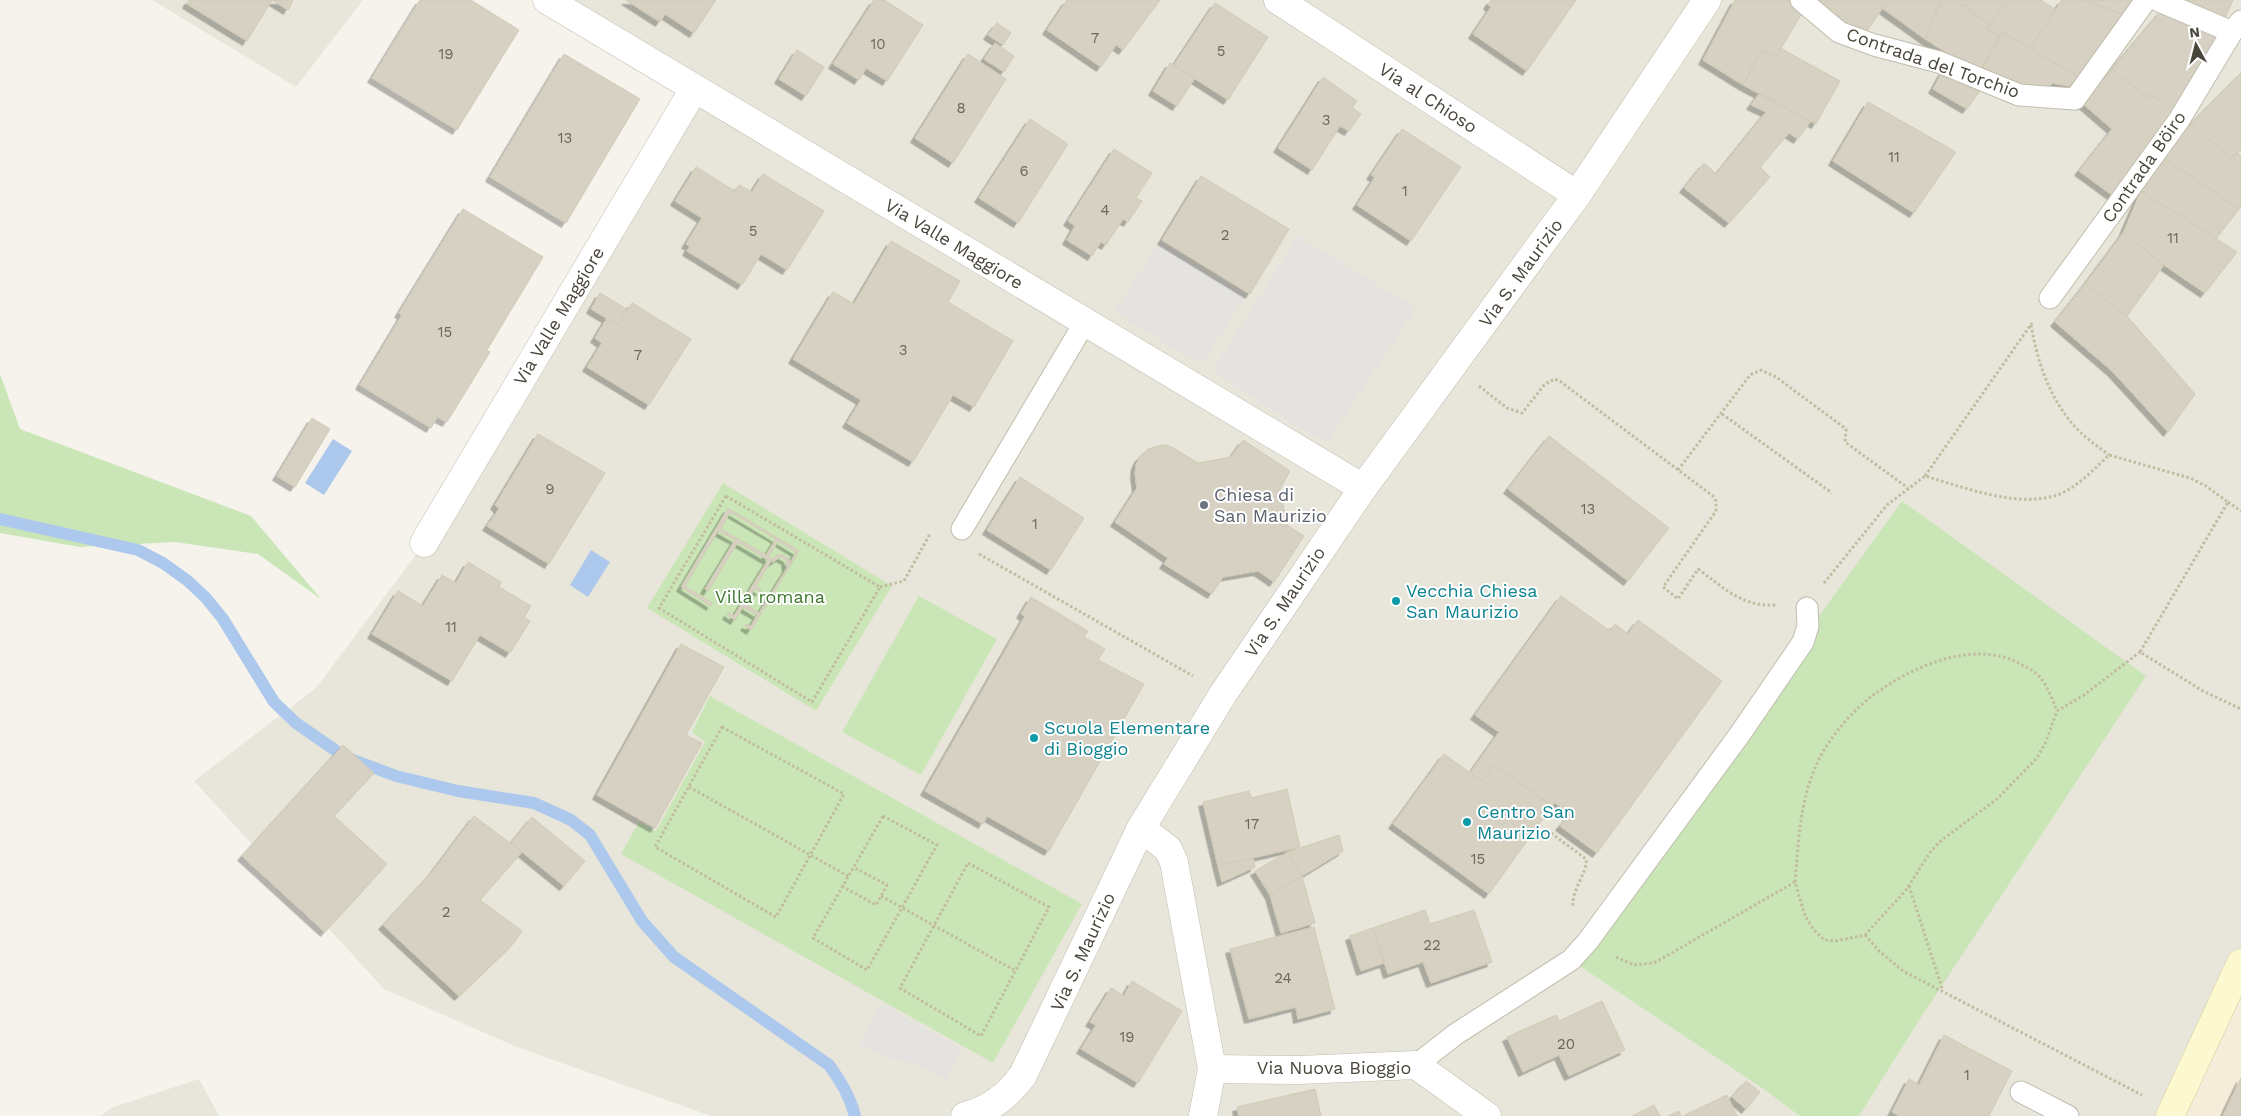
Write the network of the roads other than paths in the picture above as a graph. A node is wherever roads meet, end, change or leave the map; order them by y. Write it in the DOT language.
graph roads {
  1 [pos="547,0"];
  2 [pos="1278,0"];
  3 [pos="1707,0"];
  4 [pos="1801,0"];
  5 [pos="2146,0"];
  6 [pos="2157,0"];
  7 [pos="2237,26"];
  8 [pos="694,89"];
  9 [pos="1577,196"];
  10 [pos="2050,298"];
  11 [pos="1085,322"];
  12 [pos="1363,488"];
  13 [pos="962,529"];
  14 [pos="424,544"];
  15 [pos="1807,608"];
  16 [pos="1141,828"];
  17 [pos="2241,963"];
  18 [pos="1416,1065"];
  19 [pos="1212,1069"];
  20 [pos="2021,1092"];
  21 [pos="2171,1113"];
  22 [pos="965,1116"];
  23 [pos="1203,1116"];
  24 [pos="1487,1116"];
  25 [pos="2068,1116"];
  1 -- 8 [label="street, Via Valle Maggiore"];
  2 -- 9 [label="street, Via al Chioso"];
  3 -- 9 [label="street, Via S. Maurizio"];
  4 -- 5 [label="lane, Contrada del Torchio"];
  6 -- 7 [label="lane"];
  7 -- 10 [label="lane, Contrada Böiro"];
  8 -- 11 [label="street, Via Valle Maggiore"];
  8 -- 14 [label="street, Via Valle Maggiore"];
  9 -- 12 [label="street, Via S. Maurizio"];
  11 -- 12 [label="street, Via Valle Maggiore"];
  11 -- 13 [label="lane"];
  12 -- 16 [label="street, Via S. Maurizio"];
  15 -- 18 [label="lane"];
  16 -- 19 [label="street"];
  16 -- 22 [label="street, Via S. Maurizio"];
  17 -- 21 [label="main road"];
  18 -- 19 [label="street, Via Nuova Bioggio"];
  18 -- 24 [label="street, Via Nuova Bioggio"];
  19 -- 23 [label="street"];
  20 -- 25 [label="lane"];
}
